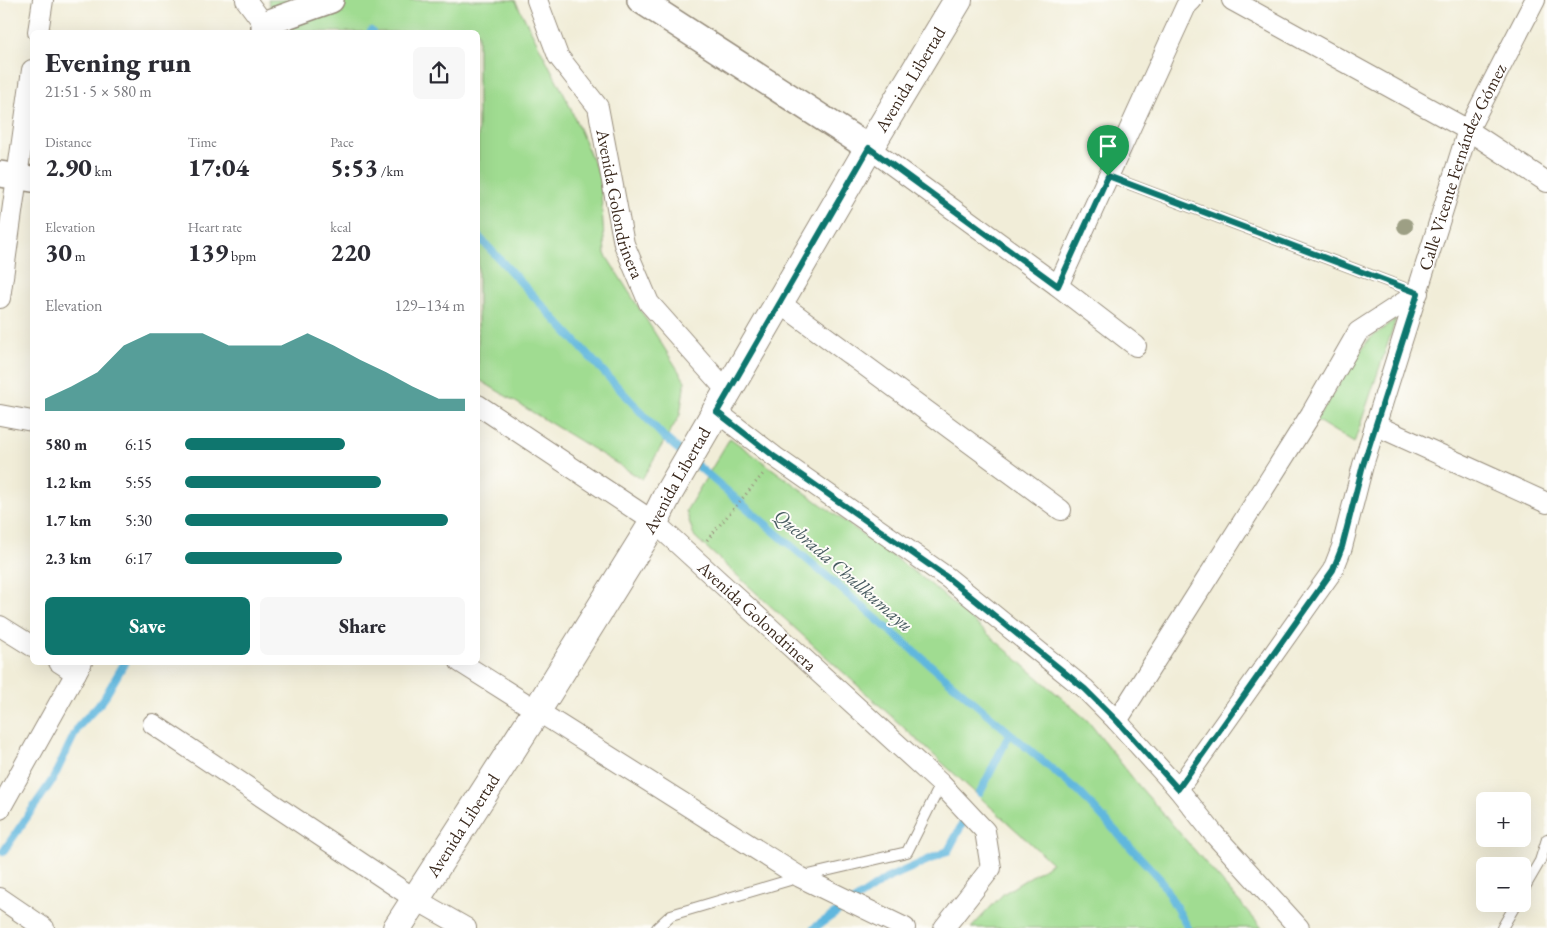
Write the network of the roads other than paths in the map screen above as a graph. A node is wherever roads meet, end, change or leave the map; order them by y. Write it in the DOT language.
graph roads {
  1 [pos="43,0"];
  2 [pos="246,0"];
  3 [pos="331,0"];
  4 [pos="537,0"];
  5 [pos="640,0"];
  6 [pos="958,0"];
  7 [pos="1192,0"];
  8 [pos="1232,0"];
  9 [pos="1535,0"];
  10 [pos="264,28"];
  11 [pos="38,30"];
  12 [pos="30,83"];
  13 [pos="1468,130"];
  14 [pos="869,148"];
  15 [pos="1108,176"];
  16 [pos="16,177"];
  17 [pos="1547,182"];
  18 [pos="1058,286"];
  19 [pos="1418,293"];
  20 [pos="0,298"];
  21 [pos="780,303"];
  22 [pos="1136,346"];
  23 [pos="722,402"];
  24 [pos="480,406"];
  25 [pos="0,415"];
  26 [pos="30,421"];
  27 [pos="1376,425"];
  28 [pos="1547,503"];
  29 [pos="1061,510"];
  30 [pos="654,522"];
  31 [pos="0,626"];
  32 [pos="30,645"];
  33 [pos="465,665"];
  34 [pos="79,668"];
  35 [pos="536,712"];
  36 [pos="1117,721"];
  37 [pos="153,724"];
  38 [pos="941,784"];
  39 [pos="1178,789"];
  40 [pos="0,809"];
  41 [pos="1547,839"];
  42 [pos="1531,876"];
  43 [pos="800,877"];
  44 [pos="0,898"];
  45 [pos="414,899"];
  46 [pos="1511,912"];
  47 [pos="44,928"];
  48 [pos="397,928"];
  49 [pos="466,928"];
  50 [pos="658,928"];
  51 [pos="905,928"];
  52 [pos="944,928"];
  53 [pos="1299,928"];
  54 [pos="1502,928"];
  1 -- 11 [label="street"];
  2 -- 10 [label="street"];
  3 -- 10 [label="street"];
  4 -- 23 [label="street, Avenida Golondrinera"];
  5 -- 14 [label="street"];
  6 -- 14 [label="main road, Avenida Libertad"];
  7 -- 15 [label="street"];
  8 -- 13 [label="street"];
  9 -- 13 [label="street, Calle Vicente Fernández Gómez"];
  12 -- 16 [label="street"];
  13 -- 17 [label="street"];
  13 -- 19 [label="street, Calle Vicente Fernández Gómez"];
  14 -- 18 [label="street"];
  14 -- 21 [label="main road, Avenida Libertad"];
  15 -- 18 [label="street"];
  15 -- 19 [label="lane"];
  16 -- 20 [label="street"];
  18 -- 22 [label="street"];
  19 -- 27 [label="street, Calle Vicente Fernández Gómez"];
  19 -- 36 [label="street"];
  21 -- 23 [label="main road, Avenida Libertad"];
  21 -- 29 [label="street"];
  23 -- 30 [label="main road, Avenida Libertad"];
  23 -- 36 [label="street, Avenida Golondrinera"];
  24 -- 30 [label="street, Avenida Golondrinera"];
  25 -- 26 [label="street"];
  27 -- 28 [label="street"];
  27 -- 39 [label="street, Calle Vicente Fernández Gómez"];
  30 -- 35 [label="main road, Avenida Libertad"];
  30 -- 38 [label="street, Avenida Golondrinera"];
  31 -- 32 [label="street"];
  33 -- 35 [label="street"];
  34 -- 40 [label="street"];
  35 -- 43 [label="street"];
  35 -- 45 [label="main road, Avenida Libertad"];
  36 -- 39 [label="street, Avenida Golondrinera"];
  37 -- 45 [label="street"];
  38 -- 43 [label="lane"];
  38 -- 52 [label="street, Avenida Golondrinera"];
  39 -- 53 [label="street, Avenida Golondrinera"];
  41 -- 42 [label="lane"];
  43 -- 50 [label="lane"];
  43 -- 51 [label="street"];
  44 -- 47 [label="street"];
  45 -- 48 [label="main road, Avenida Libertad"];
  45 -- 49 [label="street"];
  46 -- 54 [label="lane"];
}
